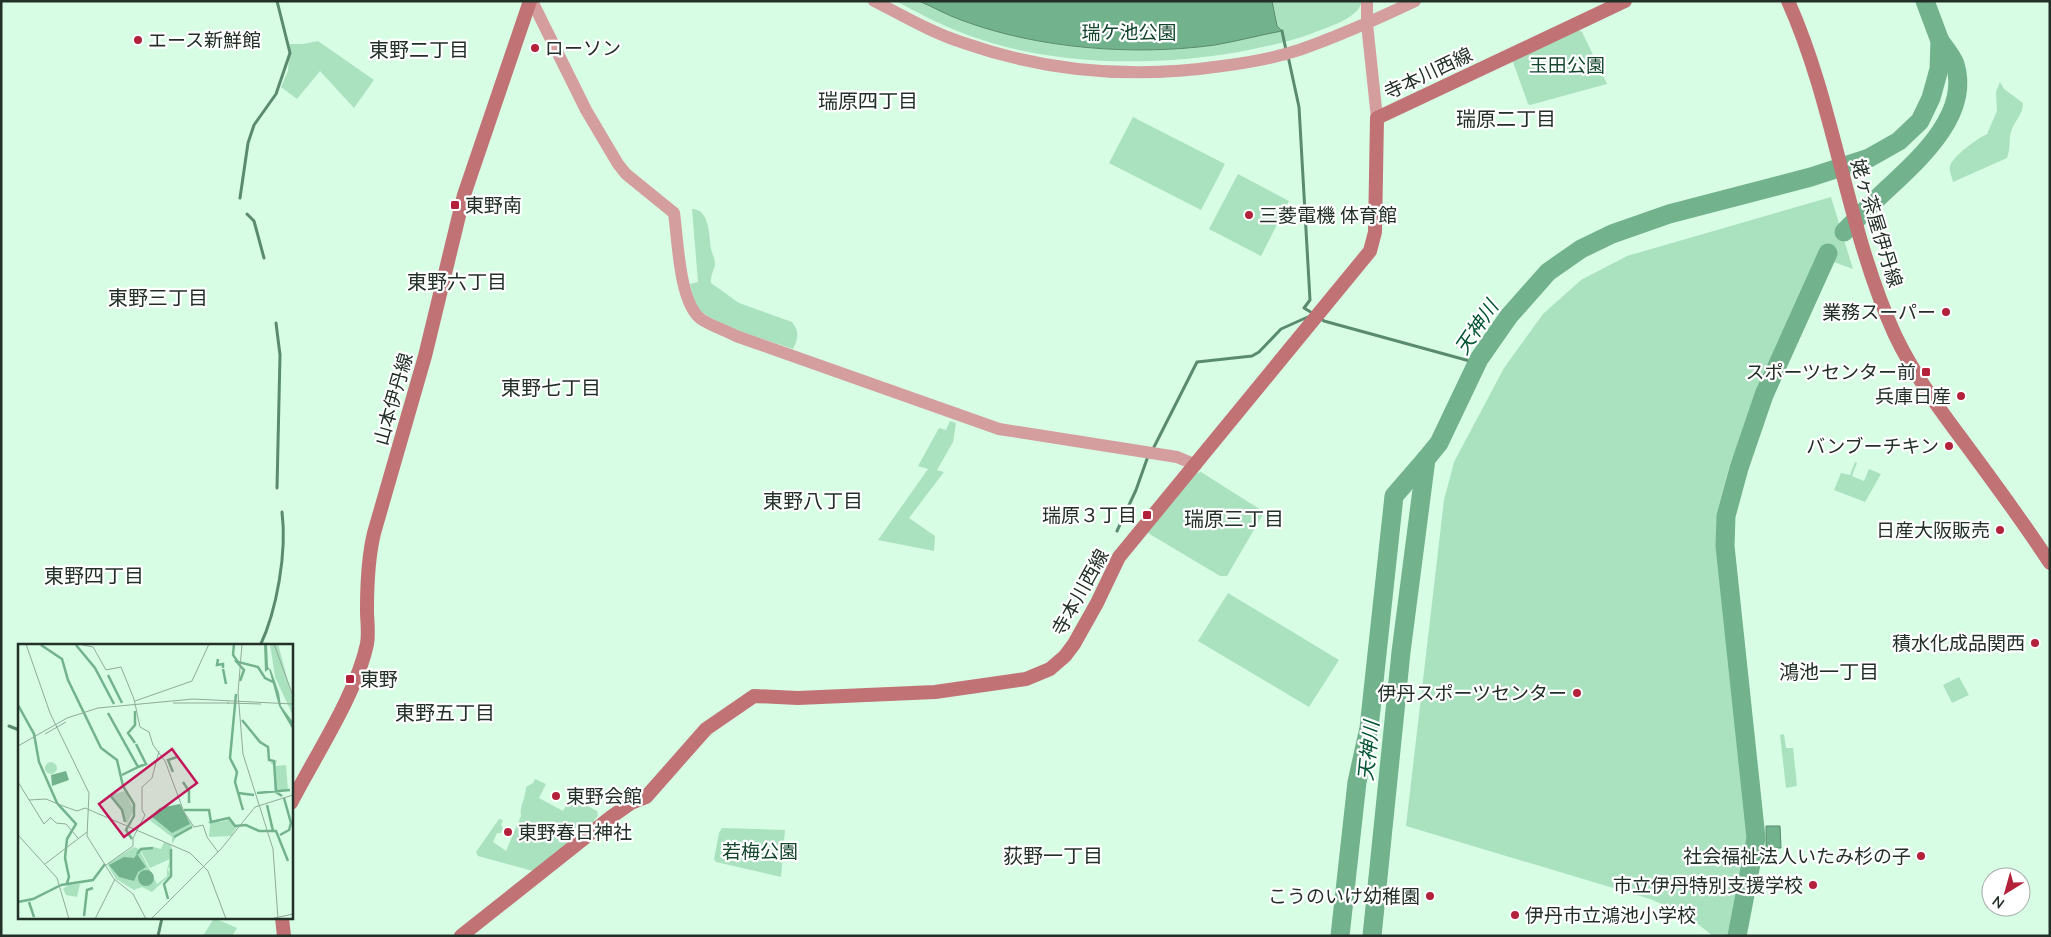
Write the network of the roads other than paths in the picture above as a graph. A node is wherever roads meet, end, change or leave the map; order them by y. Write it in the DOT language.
graph roads {
  1 [pos="531,1"];
  2 [pos="874,1"];
  3 [pos="1367,1"];
  4 [pos="1415,1"];
  5 [pos="1625,1"];
  6 [pos="1788,1"];
  7 [pos="1367,24"];
  8 [pos="1377,118"];
  9 [pos="1196,465"];
  10 [pos="2050,563"];
  11 [pos="292,800"];
  12 [pos="282,920"];
  13 [pos="284,936"];
  14 [pos="461,936"];
  1 -- 9 [label="street"];
  1 -- 11 [label="main road, 山本伊丹線"];
  2 -- 7 [label="street"];
  3 -- 7 [label="street"];
  4 -- 7 [label="street"];
  5 -- 8 [label="main road, 寺本川西線"];
  6 -- 10 [label="main road, 姥ヶ茶屋伊丹線"];
  7 -- 8 [label="street"];
  8 -- 9 [label="main road, 寺本川西線"];
  9 -- 14 [label="main road, 寺本川西線"];
  12 -- 13 [label="main road"];
}
